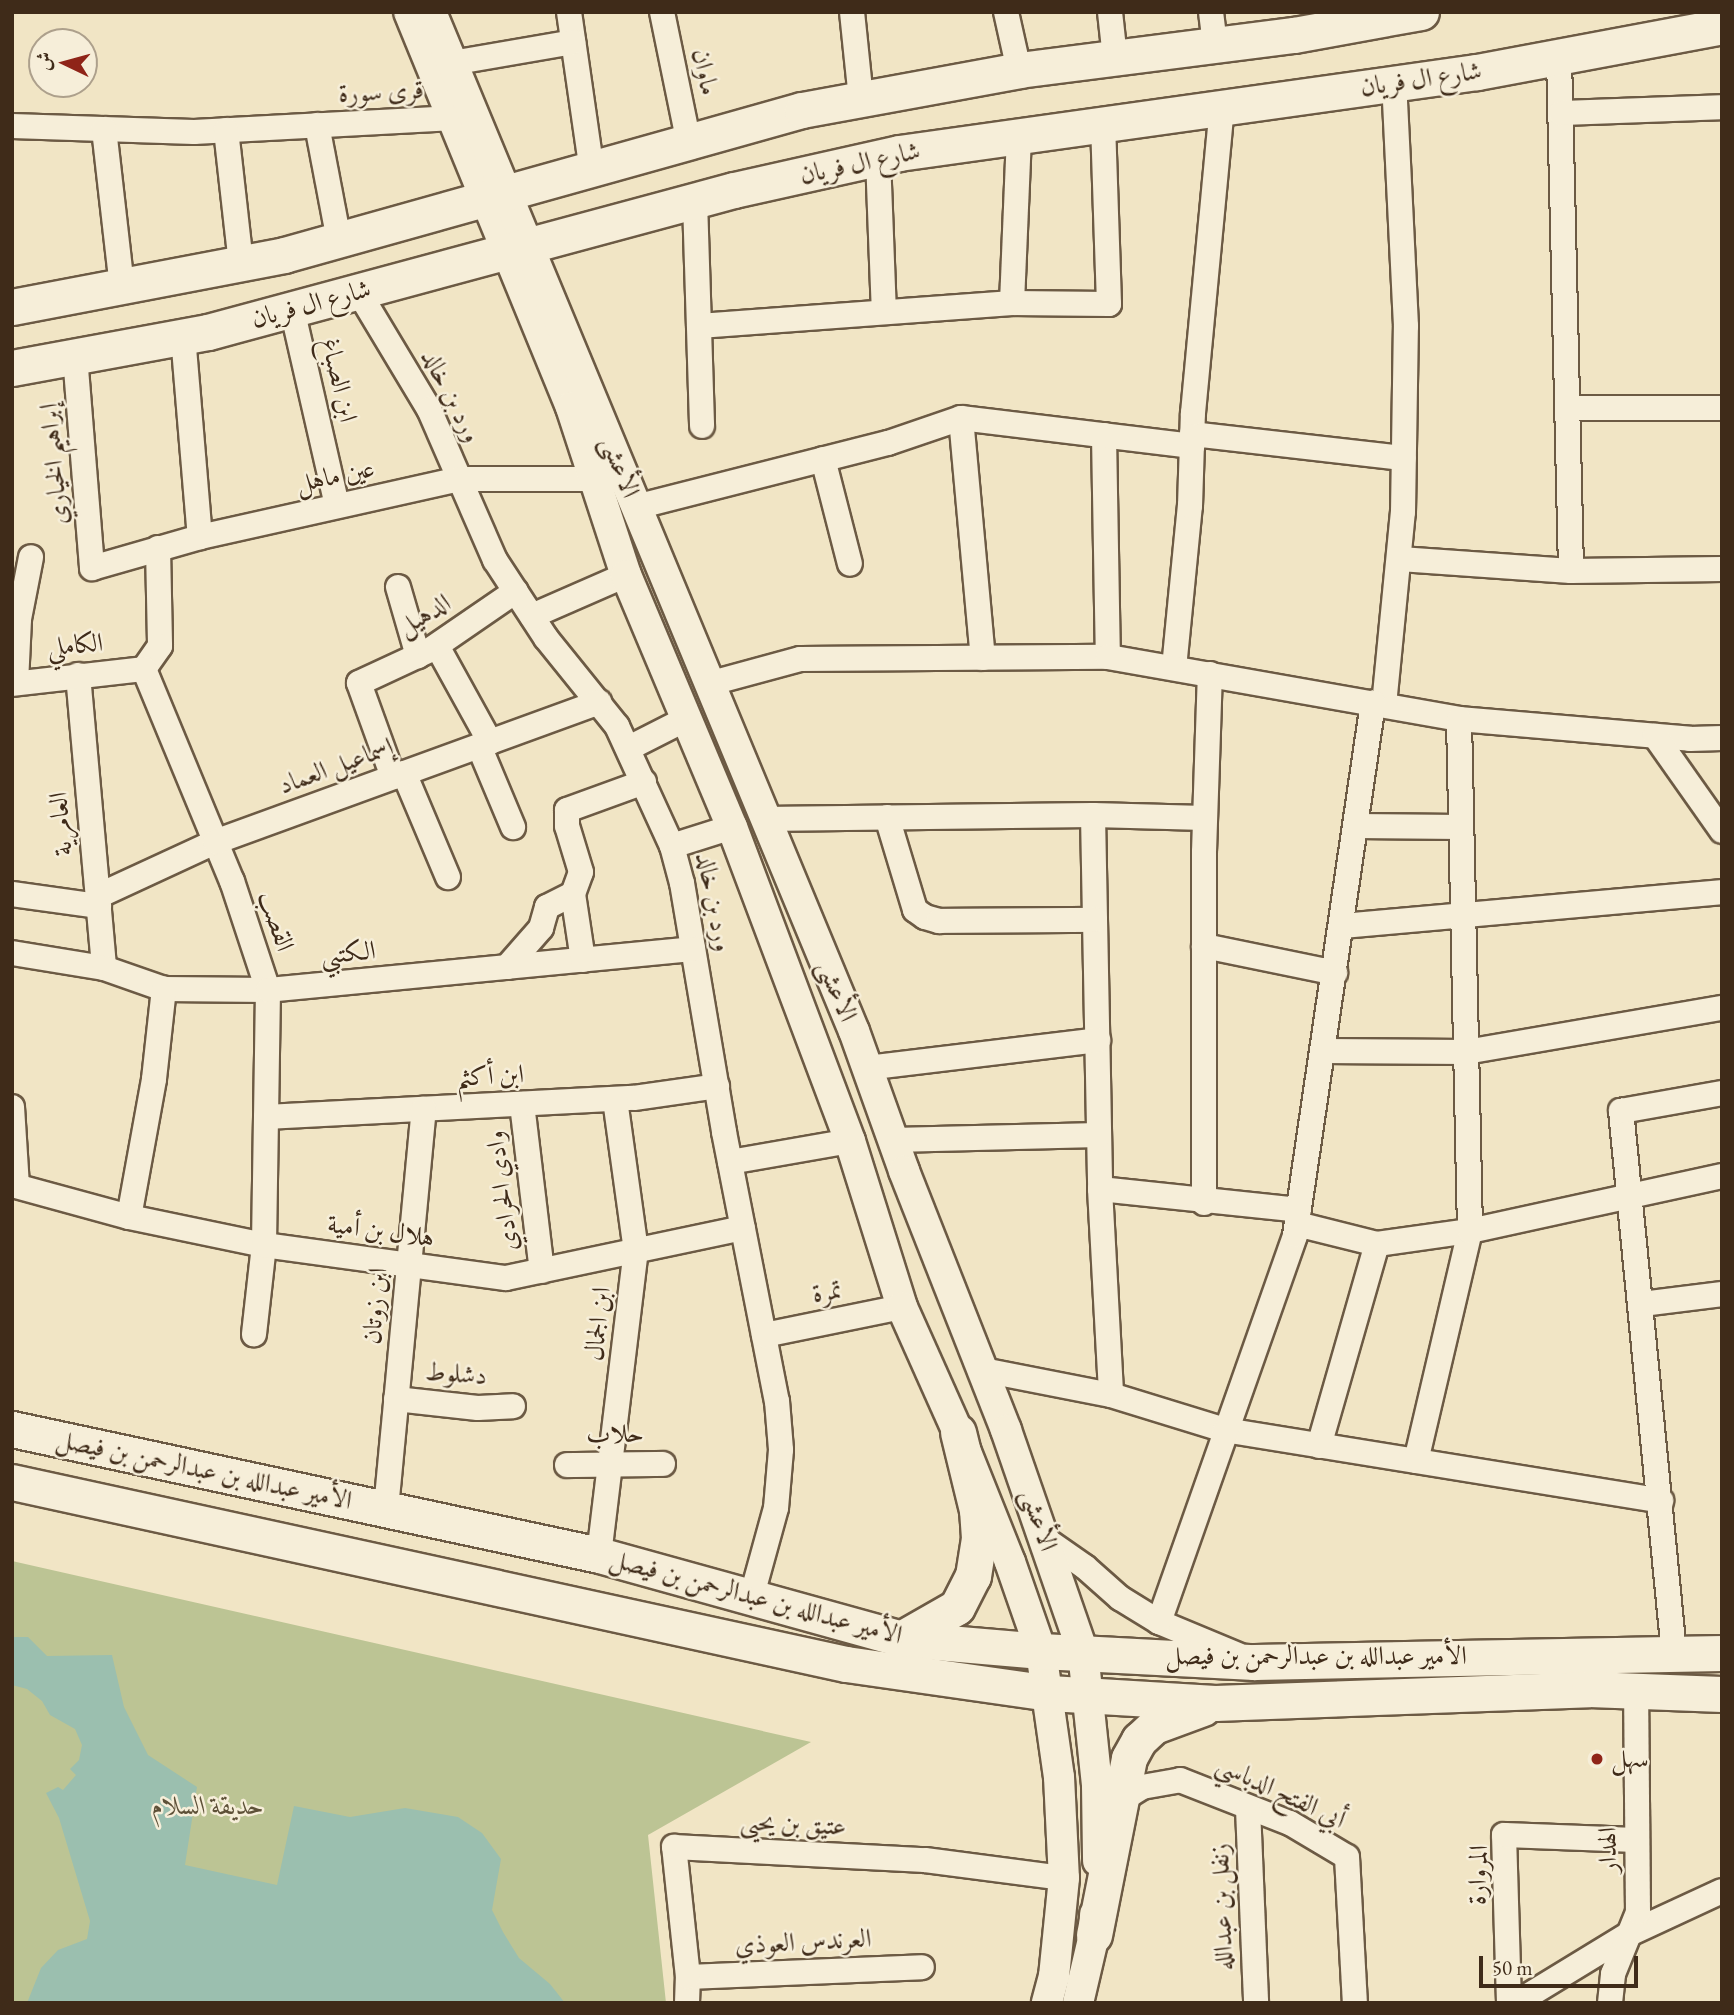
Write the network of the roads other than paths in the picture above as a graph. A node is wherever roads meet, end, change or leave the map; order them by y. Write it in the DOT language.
graph roads {
  1 [pos="408,12"];
  2 [pos="431,12"];
  3 [pos="569,12"];
  4 [pos="662,12"];
  5 [pos="852,12"];
  6 [pos="1006,12"];
  7 [pos="1110,12"];
  8 [pos="1412,13"];
  9 [pos="1722,26"];
  10 [pos="1213,29"];
  11 [pos="573,42"];
  12 [pos="1559,57"];
  13 [pos="1115,58"];
  14 [pos="452,63"];
  15 [pos="1019,70"];
  16 [pos="1394,83"];
  17 [pos="861,99"];
  18 [pos="1222,106"];
  19 [pos="1722,107"];
  20 [pos="1560,113"];
  21 [pos="450,118"];
  22 [pos="1103,123"];
  23 [pos="317,125"];
  24 [pos="12,127"];
  25 [pos="104,129"];
  26 [pos="226,130"];
  27 [pos="1019,135"];
  28 [pos="689,143"];
  29 [pos="878,158"];
  30 [pos="592,171"];
  31 [pos="496,198"];
  32 [pos="695,201"];
  33 [pos="339,240"];
  34 [pos="517,249"];
  35 [pos="241,263"];
  36 [pos="122,286"];
  37 [pos="359,291"];
  38 [pos="1012,303"];
  39 [pos="12,307"];
  40 [pos="292,309"];
  41 [pos="884,311"];
  42 [pos="699,326"];
  43 [pos="183,336"];
  44 [pos="75,356"];
  45 [pos="12,368"];
  46 [pos="1567,408"];
  47 [pos="1722,408"];
  48 [pos="961,418"];
  49 [pos="702,426"];
  50 [pos="1104,435"];
  51 [pos="1192,440"];
  52 [pos="1404,457"];
  53 [pos="823,459"];
  54 [pos="460,479"];
  55 [pos="596,479"];
  56 [pos="337,506"];
  57 [pos="636,508"];
  58 [pos="200,537"];
  59 [pos="158,548"];
  60 [pos="31,557"];
  61 [pos="1400,559"];
  62 [pos="850,564"];
  63 [pos="92,568"];
  64 [pos="1722,569"];
  65 [pos="1571,570"];
  66 [pos="626,575"];
  67 [pos="398,587"];
  68 [pos="516,591"];
  69 [pos="532,616"];
  70 [pos="428,651"];
  71 [pos="1108,657"];
  72 [pos="983,658"];
  73 [pos="1174,668"];
  74 [pos="144,669"];
  75 [pos="1210,674"];
  76 [pos="78,675"];
  77 [pos="14,683"];
  78 [pos="708,684"];
  79 [pos="599,702"];
  80 [pos="1378,704"];
  81 [pos="686,719"];
  82 [pos="1459,719"];
  83 [pos="1655,736"];
  84 [pos="1722,737"];
  85 [pos="484,744"];
  86 [pos="629,748"];
  87 [pos="398,775"];
  88 [pos="644,782"];
  89 [pos="1093,815"];
  90 [pos="887,817"];
  91 [pos="1205,818"];
  92 [pos="764,819"];
  93 [pos="1356,826"];
  94 [pos="513,827"];
  95 [pos="732,827"];
  96 [pos="1461,827"];
  97 [pos="1722,831"];
  98 [pos="215,842"];
  99 [pos="672,846"];
  100 [pos="448,877"];
  101 [pos="1722,892"];
  102 [pos="12,894"];
  103 [pos="573,894"];
  104 [pos="98,901"];
  105 [pos="1463,914"];
  106 [pos="1095,920"];
  107 [pos="1343,926"];
  108 [pos="1204,946"];
  109 [pos="693,949"];
  110 [pos="12,953"];
  111 [pos="583,960"];
  112 [pos="506,967"];
  113 [pos="104,968"];
  114 [pos="1335,972"];
  115 [pos="164,989"];
  116 [pos="268,990"];
  117 [pos="1722,1008"];
  118 [pos="1098,1040"];
  119 [pos="1323,1051"];
  120 [pos="1466,1052"];
  121 [pos="867,1068"];
  122 [pos="717,1087"];
  123 [pos="1722,1093"];
  124 [pos="615,1099"];
  125 [pos="522,1104"];
  126 [pos="12,1107"];
  127 [pos="424,1109"];
  128 [pos="266,1117"];
  129 [pos="1099,1135"];
  130 [pos="893,1140"];
  131 [pos="850,1141"];
  132 [pos="730,1162"];
  133 [pos="1722,1176"];
  134 [pos="15,1185"];
  135 [pos="1100,1189"];
  136 [pos="1631,1196"];
  137 [pos="1204,1203"];
  138 [pos="129,1217"];
  139 [pos="1298,1217"];
  140 [pos="743,1228"];
  141 [pos="1470,1231"];
  142 [pos="1377,1244"];
  143 [pos="264,1245"];
  144 [pos="636,1251"];
  145 [pos="408,1265"];
  146 [pos="542,1270"];
  147 [pos="1722,1294"];
  148 [pos="1642,1304"];
  149 [pos="902,1307"];
  150 [pos="254,1334"];
  151 [pos="764,1335"];
  152 [pos="983,1370"];
  153 [pos="1111,1395"];
  154 [pos="396,1399"];
  155 [pos="513,1406"];
  156 [pos="12,1429"];
  157 [pos="1226,1430"];
  158 [pos="958,1432"];
  159 [pos="1319,1446"];
  160 [pos="1416,1461"];
  161 [pos="612,1463"];
  162 [pos="663,1464"];
  163 [pos="567,1465"];
  164 [pos="12,1482"];
  165 [pos="1661,1502"];
  166 [pos="386,1509"];
  167 [pos="1045,1539"];
  168 [pos="599,1555"];
  169 [pos="751,1599"];
  170 [pos="1159,1622"];
  171 [pos="901,1639"];
  172 [pos="1041,1651"];
  173 [pos="1083,1652"];
  174 [pos="1674,1653"];
  175 [pos="1722,1653"];
  176 [pos="1254,1662"];
  177 [pos="1636,1691"];
  178 [pos="1049,1693"];
  179 [pos="1722,1694"];
  180 [pos="1089,1695"];
  181 [pos="1215,1703"];
  182 [pos="1248,1808"];
  183 [pos="1109,1812"];
  184 [pos="1637,1840"];
  185 [pos="1064,1878"];
  186 [pos="1722,1891"];
  187 [pos="1629,1934"];
  188 [pos="1094,1935"];
  189 [pos="922,1967"];
  190 [pos="688,1977"];
  191 [pos="687,2003"];
  192 [pos="1047,2003"];
  193 [pos="1079,2003"];
  194 [pos="1256,2003"];
  195 [pos="1355,2003"];
  196 [pos="1510,2003"];
  197 [pos="1516,2003"];
  198 [pos="1610,2003"];
  1 -- 21 [label="street, الأعشى"];
  2 -- 14 [label="street, الأعشى"];
  3 -- 11 [label="street"];
  4 -- 28 [label="street, ماوان"];
  5 -- 17 [label="street"];
  6 -- 15 [label="street"];
  7 -- 13 [label="street"];
  8 -- 10 [label="main road, شارع ال فريان"];
  9 -- 12 [label="main road, شارع ال فريان"];
  10 -- 13 [label="main road, شارع ال فريان"];
  11 -- 14 [label="street"];
  11 -- 30 [label="street"];
  12 -- 16 [label="main road, شارع ال فريان"];
  12 -- 20 [label="street"];
  13 -- 15 [label="main road, شارع ال فريان"];
  14 -- 31 [label="street, الأعشى"];
  15 -- 17 [label="main road, شارع ال فريان"];
  16 -- 18 [label="main road, شارع ال فريان"];
  16 -- 52 [label="street"];
  17 -- 28 [label="main road, شارع ال فريان"];
  18 -- 22 [label="main road, شارع ال فريان"];
  18 -- 51 [label="street"];
  19 -- 20 [label="street"];
  20 -- 46 [label="street"];
  21 -- 23 [label="street, قرى سورة"];
  21 -- 31 [label="street, الأعشى"];
  22 -- 27 [label="main road, شارع ال فريان"];
  22 -- 38 [label="street"];
  23 -- 26 [label="street, قرى سورة"];
  23 -- 33 [label="street, قرى سورة"];
  24 -- 25 [label="street, قرى سورة"];
  25 -- 26 [label="street, قرى سورة"];
  25 -- 36 [label="street"];
  26 -- 35 [label="street"];
  27 -- 29 [label="main road, شارع ال فريان"];
  27 -- 38 [label="street"];
  28 -- 30 [label="main road, شارع ال فريان"];
  29 -- 32 [label="main road, شارع ال فريان"];
  29 -- 41 [label="street"];
  30 -- 31 [label="main road, شارع ال فريان"];
  31 -- 33 [label="main road, شارع ال فريان"];
  31 -- 34 [label="street, الأعشى"];
  32 -- 34 [label="main road, شارع ال فريان"];
  32 -- 42 [label="street"];
  33 -- 35 [label="main road, شارع ال فريان"];
  34 -- 37 [label="main road, شارع ال فريان"];
  34 -- 55 [label="street, الأعشى"];
  34 -- 57 [label="street, الأعشى"];
  35 -- 36 [label="main road, شارع ال فريان"];
  36 -- 39 [label="main road, شارع ال فريان"];
  37 -- 40 [label="main road, شارع ال فريان"];
  37 -- 54 [label="street, ورد بن خالد"];
  38 -- 41 [label="street"];
  40 -- 43 [label="main road, شارع ال فريان"];
  40 -- 56 [label="street, ابن الصباغ"];
  41 -- 42 [label="street"];
  42 -- 49 [label="street"];
  43 -- 44 [label="main road, شارع ال فريان"];
  43 -- 58 [label="street"];
  44 -- 45 [label="main road, شارع ال فريان"];
  44 -- 63 [label="street, إبراهيم الخياري"];
  46 -- 47 [label="street"];
  46 -- 65 [label="street"];
  48 -- 50 [label="street"];
  48 -- 53 [label="street"];
  48 -- 72 [label="street"];
  50 -- 51 [label="street"];
  50 -- 71 [label="street"];
  51 -- 52 [label="street"];
  51 -- 73 [label="street"];
  52 -- 61 [label="street"];
  53 -- 57 [label="street"];
  53 -- 62 [label="street"];
  54 -- 55 [label="street, عين ماهل"];
  54 -- 56 [label="street, عين ماهل"];
  54 -- 68 [label="street, ورد بن خالد"];
  55 -- 66 [label="street, الأعشى"];
  56 -- 58 [label="street, عين ماهل"];
  57 -- 78 [label="street, الأعشى"];
  58 -- 59 [label="street, عين ماهل"];
  59 -- 63 [label="street, عين ماهل"];
  59 -- 74 [label="street"];
  60 -- 77 [label="street"];
  61 -- 65 [label="street"];
  61 -- 80 [label="street"];
  64 -- 65 [label="street"];
  66 -- 69 [label="street"];
  66 -- 81 [label="street, الأعشى"];
  67 -- 70 [label="street"];
  68 -- 69 [label="street, ورد بن خالد"];
  68 -- 70 [label="street, الدهيل"];
  69 -- 79 [label="street, ورد بن خالد"];
  70 -- 85 [label="street"];
  70 -- 87 [label="street, الدهيل"];
  71 -- 72 [label="street"];
  71 -- 73 [label="street"];
  72 -- 78 [label="street"];
  73 -- 75 [label="street"];
  74 -- 76 [label="street, الكاملي"];
  74 -- 98 [label="street, القصب"];
  75 -- 80 [label="street"];
  75 -- 91 [label="street"];
  76 -- 77 [label="street, الكاملي"];
  76 -- 104 [label="street, العامرية"];
  78 -- 92 [label="street, الأعشى"];
  79 -- 85 [label="street, إسماعيل العماد"];
  79 -- 86 [label="street, ورد بن خالد"];
  80 -- 82 [label="street"];
  80 -- 93 [label="street"];
  81 -- 86 [label="street"];
  81 -- 95 [label="street, الأعشى"];
  82 -- 83 [label="street"];
  82 -- 96 [label="street"];
  83 -- 84 [label="street"];
  83 -- 97 [label="street"];
  85 -- 87 [label="street, إسماعيل العماد"];
  85 -- 94 [label="street"];
  86 -- 88 [label="street, ورد بن خالد"];
  87 -- 98 [label="street, إسماعيل العماد"];
  87 -- 100 [label="street"];
  88 -- 99 [label="street, ورد بن خالد"];
  88 -- 103 [label="street"];
  89 -- 90 [label="street"];
  89 -- 91 [label="street"];
  89 -- 106 [label="street"];
  90 -- 92 [label="street"];
  90 -- 106 [label="street"];
  91 -- 108 [label="street"];
  92 -- 121 [label="street, الأعشى"];
  93 -- 96 [label="street"];
  93 -- 107 [label="street"];
  95 -- 99 [label="street"];
  95 -- 131 [label="street, الأعشى"];
  96 -- 105 [label="street"];
  98 -- 104 [label="street, إسماعيل العماد"];
  98 -- 116 [label="street, القصب"];
  99 -- 109 [label="street, ورد بن خالد"];
  101 -- 105 [label="street"];
  102 -- 104 [label="street"];
  103 -- 111 [label="street"];
  103 -- 112 [label="street"];
  104 -- 113 [label="street, العامرية"];
  105 -- 107 [label="street"];
  105 -- 120 [label="street"];
  106 -- 118 [label="street"];
  107 -- 114 [label="street"];
  108 -- 114 [label="street"];
  108 -- 137 [label="street"];
  109 -- 111 [label="street, الكتبي"];
  109 -- 122 [label="street, ورد بن خالد"];
  110 -- 113 [label="street, الكتبي"];
  111 -- 112 [label="street, الكتبي"];
  112 -- 116 [label="street, الكتبي"];
  113 -- 115 [label="street, الكتبي"];
  114 -- 119 [label="street"];
  115 -- 116 [label="street, الكتبي"];
  115 -- 138 [label="street"];
  116 -- 128 [label="street, القصب"];
  117 -- 120 [label="street"];
  118 -- 121 [label="street"];
  118 -- 129 [label="street"];
  119 -- 120 [label="street"];
  119 -- 139 [label="street"];
  120 -- 141 [label="street"];
  121 -- 130 [label="street, الأعشى"];
  122 -- 124 [label="street, ابن أكثم"];
  122 -- 132 [label="street, ورد بن خالد"];
  123 -- 136 [label="street"];
  124 -- 125 [label="street, ابن أكثم"];
  124 -- 144 [label="street, ابن الجمال"];
  125 -- 127 [label="street, ابن أكثم"];
  125 -- 146 [label="street, وادي الحرادي"];
  126 -- 134 [label="street"];
  127 -- 128 [label="street, ابن أكثم"];
  127 -- 145 [label="street, ابن زوتان"];
  128 -- 143 [label="street, القصب"];
  129 -- 130 [label="street"];
  129 -- 135 [label="street"];
  130 -- 152 [label="street, الأعشى"];
  131 -- 132 [label="street"];
  131 -- 149 [label="street, الأعشى"];
  132 -- 140 [label="street, ورد بن خالد"];
  133 -- 136 [label="street"];
  134 -- 138 [label="street, هلال بن أمية"];
  135 -- 137 [label="street"];
  135 -- 153 [label="street"];
  136 -- 141 [label="street"];
  136 -- 148 [label="street"];
  137 -- 139 [label="street"];
  138 -- 143 [label="street, هلال بن أمية"];
  139 -- 142 [label="street"];
  139 -- 157 [label="street"];
  140 -- 144 [label="street, هلال بن أمية"];
  140 -- 151 [label="street, ورد بن خالد"];
  141 -- 142 [label="street"];
  141 -- 160 [label="street"];
  142 -- 159 [label="street"];
  143 -- 145 [label="street, هلال بن أمية"];
  143 -- 150 [label="street, القصب"];
  144 -- 146 [label="street, هلال بن أمية"];
  144 -- 161 [label="street, ابن الجمال"];
  145 -- 146 [label="street, هلال بن أمية"];
  145 -- 154 [label="street, ابن زوتان"];
  147 -- 148 [label="street"];
  148 -- 165 [label="street"];
  149 -- 151 [label="street, تمرة"];
  149 -- 158 [label="street, الأعشى"];
  151 -- 169 [label="street, ورد بن خالد"];
  152 -- 153 [label="street"];
  152 -- 167 [label="street, الأعشى"];
  153 -- 157 [label="street"];
  154 -- 155 [label="street, دشلوط"];
  154 -- 166 [label="street, ابن زوتان"];
  156 -- 166 [label="main road, الأمير عبدالله بن عبدالرحمن بن فيصل"];
  157 -- 159 [label="street"];
  157 -- 170 [label="street"];
  158 -- 171 [label="main road"];
  158 -- 172 [label="street, الأعشى"];
  159 -- 160 [label="street"];
  160 -- 165 [label="street"];
  161 -- 162 [label="street, حلاب"];
  161 -- 163 [label="street, حلاب"];
  161 -- 168 [label="street, ابن الجمال"];
  164 -- 178 [label="main road, الأمير عبدالله بن عبدالرحمن بن فيصل"];
  165 -- 174 [label="street"];
  166 -- 168 [label="main road, الأمير عبدالله بن عبدالرحمن بن فيصل"];
  167 -- 170 [label="street"];
  167 -- 173 [label="street, الأعشى"];
  168 -- 169 [label="main road, الأمير عبدالله بن عبدالرحمن بن فيصل"];
  169 -- 171 [label="main road, الأمير عبدالله بن عبدالرحمن بن فيصل"];
  170 -- 176 [label="street"];
  171 -- 172 [label="main road, الأمير عبدالله بن عبدالرحمن بن فيصل"];
  172 -- 173 [label="main road, الأمير عبدالله بن عبدالرحمن بن فيصل"];
  172 -- 178 [label="street, الأعشى"];
  173 -- 176 [label="main road, الأمير عبدالله بن عبدالرحمن بن فيصل"];
  173 -- 180 [label="street, الأعشى"];
  174 -- 175 [label="main road, الأمير عبدالله بن عبدالرحمن بن فيصل"];
  174 -- 176 [label="main road, الأمير عبدالله بن عبدالرحمن بن فيصل"];
  177 -- 179 [label="main road, الأمير عبدالله بن عبدالرحمن بن فيصل"];
  177 -- 181 [label="main road, الأمير عبدالله بن عبدالرحمن بن فيصل"];
  177 -- 184 [label="street, الهدار"];
  178 -- 180 [label="main road, الأمير عبدالله بن عبدالرحمن بن فيصل"];
  178 -- 185 [label="street, الأعشى"];
  180 -- 181 [label="main road, الأمير عبدالله بن عبدالرحمن بن فيصل"];
  180 -- 183 [label="street, الأعشى"];
  181 -- 183 [label="main road"];
  182 -- 183 [label="street, أبي الفتح الدباسي"];
  182 -- 194 [label="street, زنفل بن عبدالله"];
  182 -- 195 [label="street, أبي الفتح الدباسي"];
  183 -- 188 [label="main road"];
  184 -- 187 [label="street, الهدار"];
  184 -- 196 [label="street, المروارة"];
  185 -- 190 [label="street, عتيق بن يحيى"];
  185 -- 192 [label="street, الأعشى"];
  186 -- 187 [label="street"];
  187 -- 197 [label="street"];
  187 -- 198 [label="street, الهدار"];
  188 -- 193 [label="street"];
  189 -- 190 [label="street, العرندس العوذي"];
  190 -- 191 [label="street, عتيق بن يحيى"];
}
